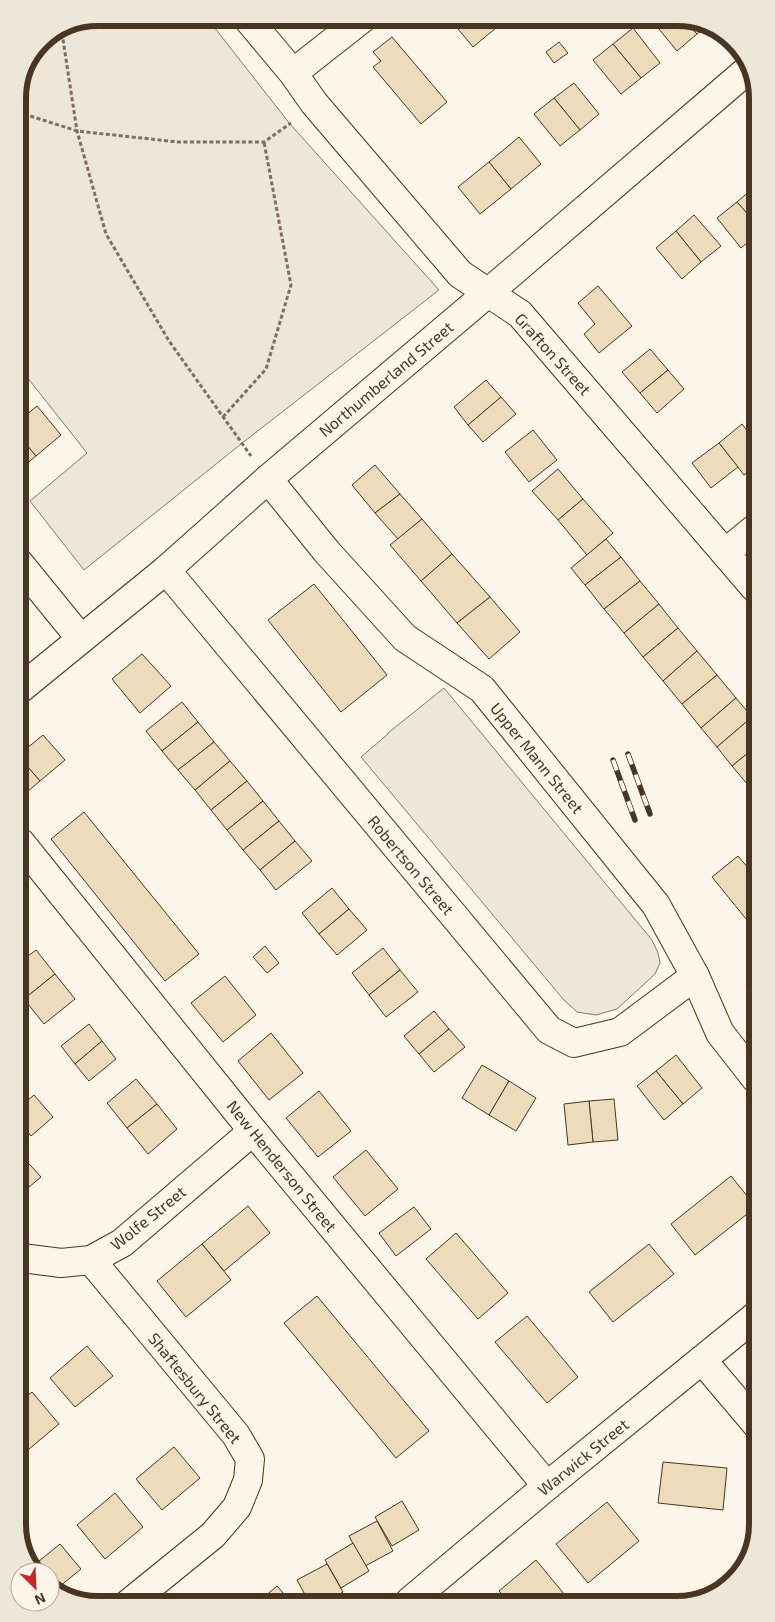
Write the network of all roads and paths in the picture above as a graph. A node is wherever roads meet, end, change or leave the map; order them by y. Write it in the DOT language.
graph roads {
  1 [pos="254,26"];
  2 [pos="353,26"];
  3 [pos="62,36"];
  4 [pos="294,73"];
  5 [pos="744,73"];
  6 [pos="314,103"];
  7 [pos="26,115"];
  8 [pos="77,131"];
  9 [pos="264,142"];
  10 [pos="489,292"];
  11 [pos="223,417"];
  12 [pos="268,479"];
  13 [pos="749,533"];
  14 [pos="725,553"];
  15 [pos="166,570"];
  16 [pos="26,571"];
  17 [pos="749,581"];
  18 [pos="81,639"];
  19 [pos="26,684"];
  20 [pos="26,849"];
  21 [pos="696,976"];
  22 [pos="749,1070"];
  23 [pos="253,1131"];
  24 [pos="91,1260"];
  25 [pos="26,1262"];
  26 [pos="749,1322"];
  27 [pos="702,1360"];
  28 [pos="749,1416"];
  29 [pos="547,1486"];
  30 [pos="138,1596"];
  31 [pos="416,1596"];
  1 -- 4 [label="street, Grafton Street"];
  2 -- 4 [label="street"];
  3 -- 8 [label="path"];
  4 -- 6 [label="street, Grafton Street"];
  5 -- 10 [label="street, Northumberland Street"];
  6 -- 9 [label="path"];
  6 -- 10 [label="street, Grafton Street"];
  7 -- 8 [label="path"];
  8 -- 9 [label="path"];
  8 -- 11 [label="path"];
  9 -- 11 [label="path"];
  10 -- 12 [label="street, Northumberland Street"];
  10 -- 14 [label="street, Grafton Street"];
  11 -- 12 [label="path"];
  12 -- 15 [label="street, Northumberland Street"];
  12 -- 21 [label="street, Upper Mann Street"];
  13 -- 14 [label="street"];
  14 -- 17 [label="street, Grafton Street"];
  15 -- 18 [label="street, Northumberland Street"];
  15 -- 21 [label="street, Robertson Street"];
  16 -- 18 [label="street"];
  18 -- 19 [label="street, Northumberland Street"];
  20 -- 23 [label="street, New Henderson Street"];
  21 -- 22 [label="street, Upper Mann Street"];
  23 -- 24 [label="street, Wolfe Street"];
  23 -- 29 [label="street, New Henderson Street"];
  24 -- 25 [label="street, Wolfe Street"];
  24 -- 30 [label="street, Shaftesbury Street"];
  26 -- 27 [label="street, Warwick Street"];
  27 -- 28 [label="street"];
  27 -- 29 [label="street, Warwick Street"];
  29 -- 31 [label="street, Warwick Street"];
}
